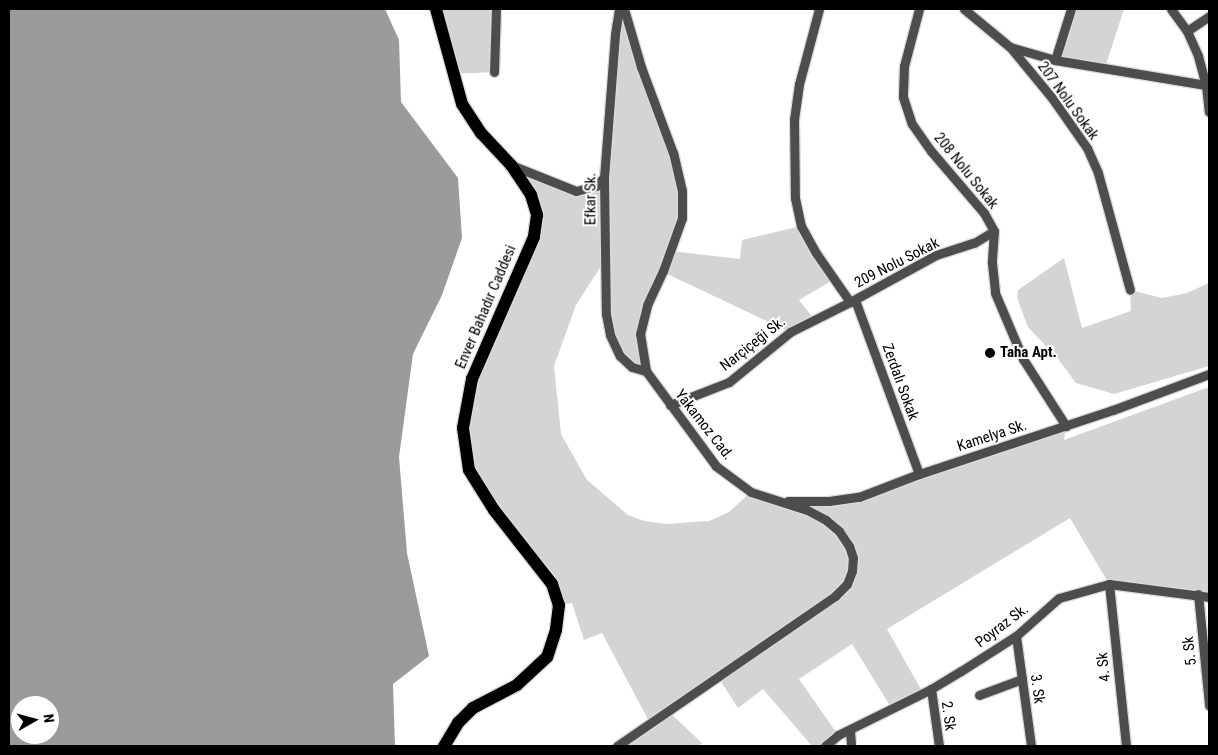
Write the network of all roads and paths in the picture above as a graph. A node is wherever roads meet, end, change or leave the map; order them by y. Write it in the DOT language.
graph roads {
  1 [pos="436,9"];
  2 [pos="619,9"];
  3 [pos="624,9"];
  4 [pos="819,9"];
  5 [pos="919,9"];
  6 [pos="964,9"];
  7 [pos="1071,9"];
  8 [pos="1171,9"];
  9 [pos="495,10"];
  10 [pos="1209,16"];
  11 [pos="1187,31"];
  12 [pos="1010,47"];
  13 [pos="1055,60"];
  14 [pos="494,72"];
  15 [pos="1206,85"];
  16 [pos="1209,112"];
  17 [pos="511,165"];
  18 [pos="604,177"];
  19 [pos="994,231"];
  20 [pos="1130,290"];
  21 [pos="852,301"];
  22 [pos="646,371"];
  23 [pos="1209,374"];
  24 [pos="670,405"];
  25 [pos="1066,426"];
  26 [pos="919,474"];
  27 [pos="778,501"];
  28 [pos="1109,584"];
  29 [pos="1198,594"];
  30 [pos="1209,597"];
  31 [pos="1016,636"];
  32 [pos="1022,679"];
  33 [pos="931,690"];
  34 [pos="979,695"];
  35 [pos="1209,704"];
  36 [pos="850,730"];
  37 [pos="444,746"];
  38 [pos="618,746"];
  39 [pos="825,746"];
  40 [pos="852,746"];
  41 [pos="939,746"];
  42 [pos="1031,746"];
  43 [pos="1126,746"];
  1 -- 17 [label="main road, Enver Bahadır Caddesi"];
  2 -- 18 [label="street, Efkar Sk."];
  3 -- 22 [label="street, Yakamoz Cad."];
  4 -- 21 [label="street, 209 Nolu Sokak"];
  5 -- 19 [label="street, 208 Nolu Sokak"];
  6 -- 12 [label="street, 207 Nolu Sokak"];
  7 -- 13 [label="street"];
  8 -- 11 [label="street"];
  9 -- 14 [label="street"];
  10 -- 11 [label="street"];
  11 -- 15 [label="street"];
  12 -- 13 [label="street"];
  12 -- 20 [label="street, 207 Nolu Sokak"];
  13 -- 15 [label="street"];
  15 -- 16 [label="street"];
  17 -- 18 [label="street"];
  17 -- 37 [label="main road, Enver Bahadır Caddesi"];
  18 -- 22 [label="street, Efkar Sk."];
  19 -- 21 [label="street, 209 Nolu Sokak"];
  19 -- 25 [label="street, 208 Nolu Sokak"];
  21 -- 24 [label="street, Narçiçeği Sk."];
  21 -- 26 [label="street, Zerdalı Sokak"];
  22 -- 24 [label="street, Yakamoz Cad."];
  23 -- 25 [label="street, Kamelya Sk."];
  24 -- 27 [label="street, Yakamoz Cad."];
  25 -- 26 [label="street, Kamelya Sk."];
  26 -- 27 [label="street, Kamelya Sk."];
  27 -- 38 [label="street, Yakamoz Cad."];
  28 -- 29 [label="street, Poyraz Sk."];
  28 -- 31 [label="street, Poyraz Sk."];
  28 -- 43 [label="street, 4. Sk"];
  29 -- 30 [label="street, Poyraz Sk."];
  29 -- 35 [label="street, 5. Sk"];
  31 -- 32 [label="street, 3. Sk"];
  31 -- 33 [label="street, Poyraz Sk."];
  32 -- 34 [label="street"];
  32 -- 42 [label="street, 3. Sk"];
  33 -- 36 [label="street, Poyraz Sk."];
  33 -- 41 [label="street, 2. Sk"];
  36 -- 39 [label="street, Poyraz Sk."];
  36 -- 40 [label="street"];
}
